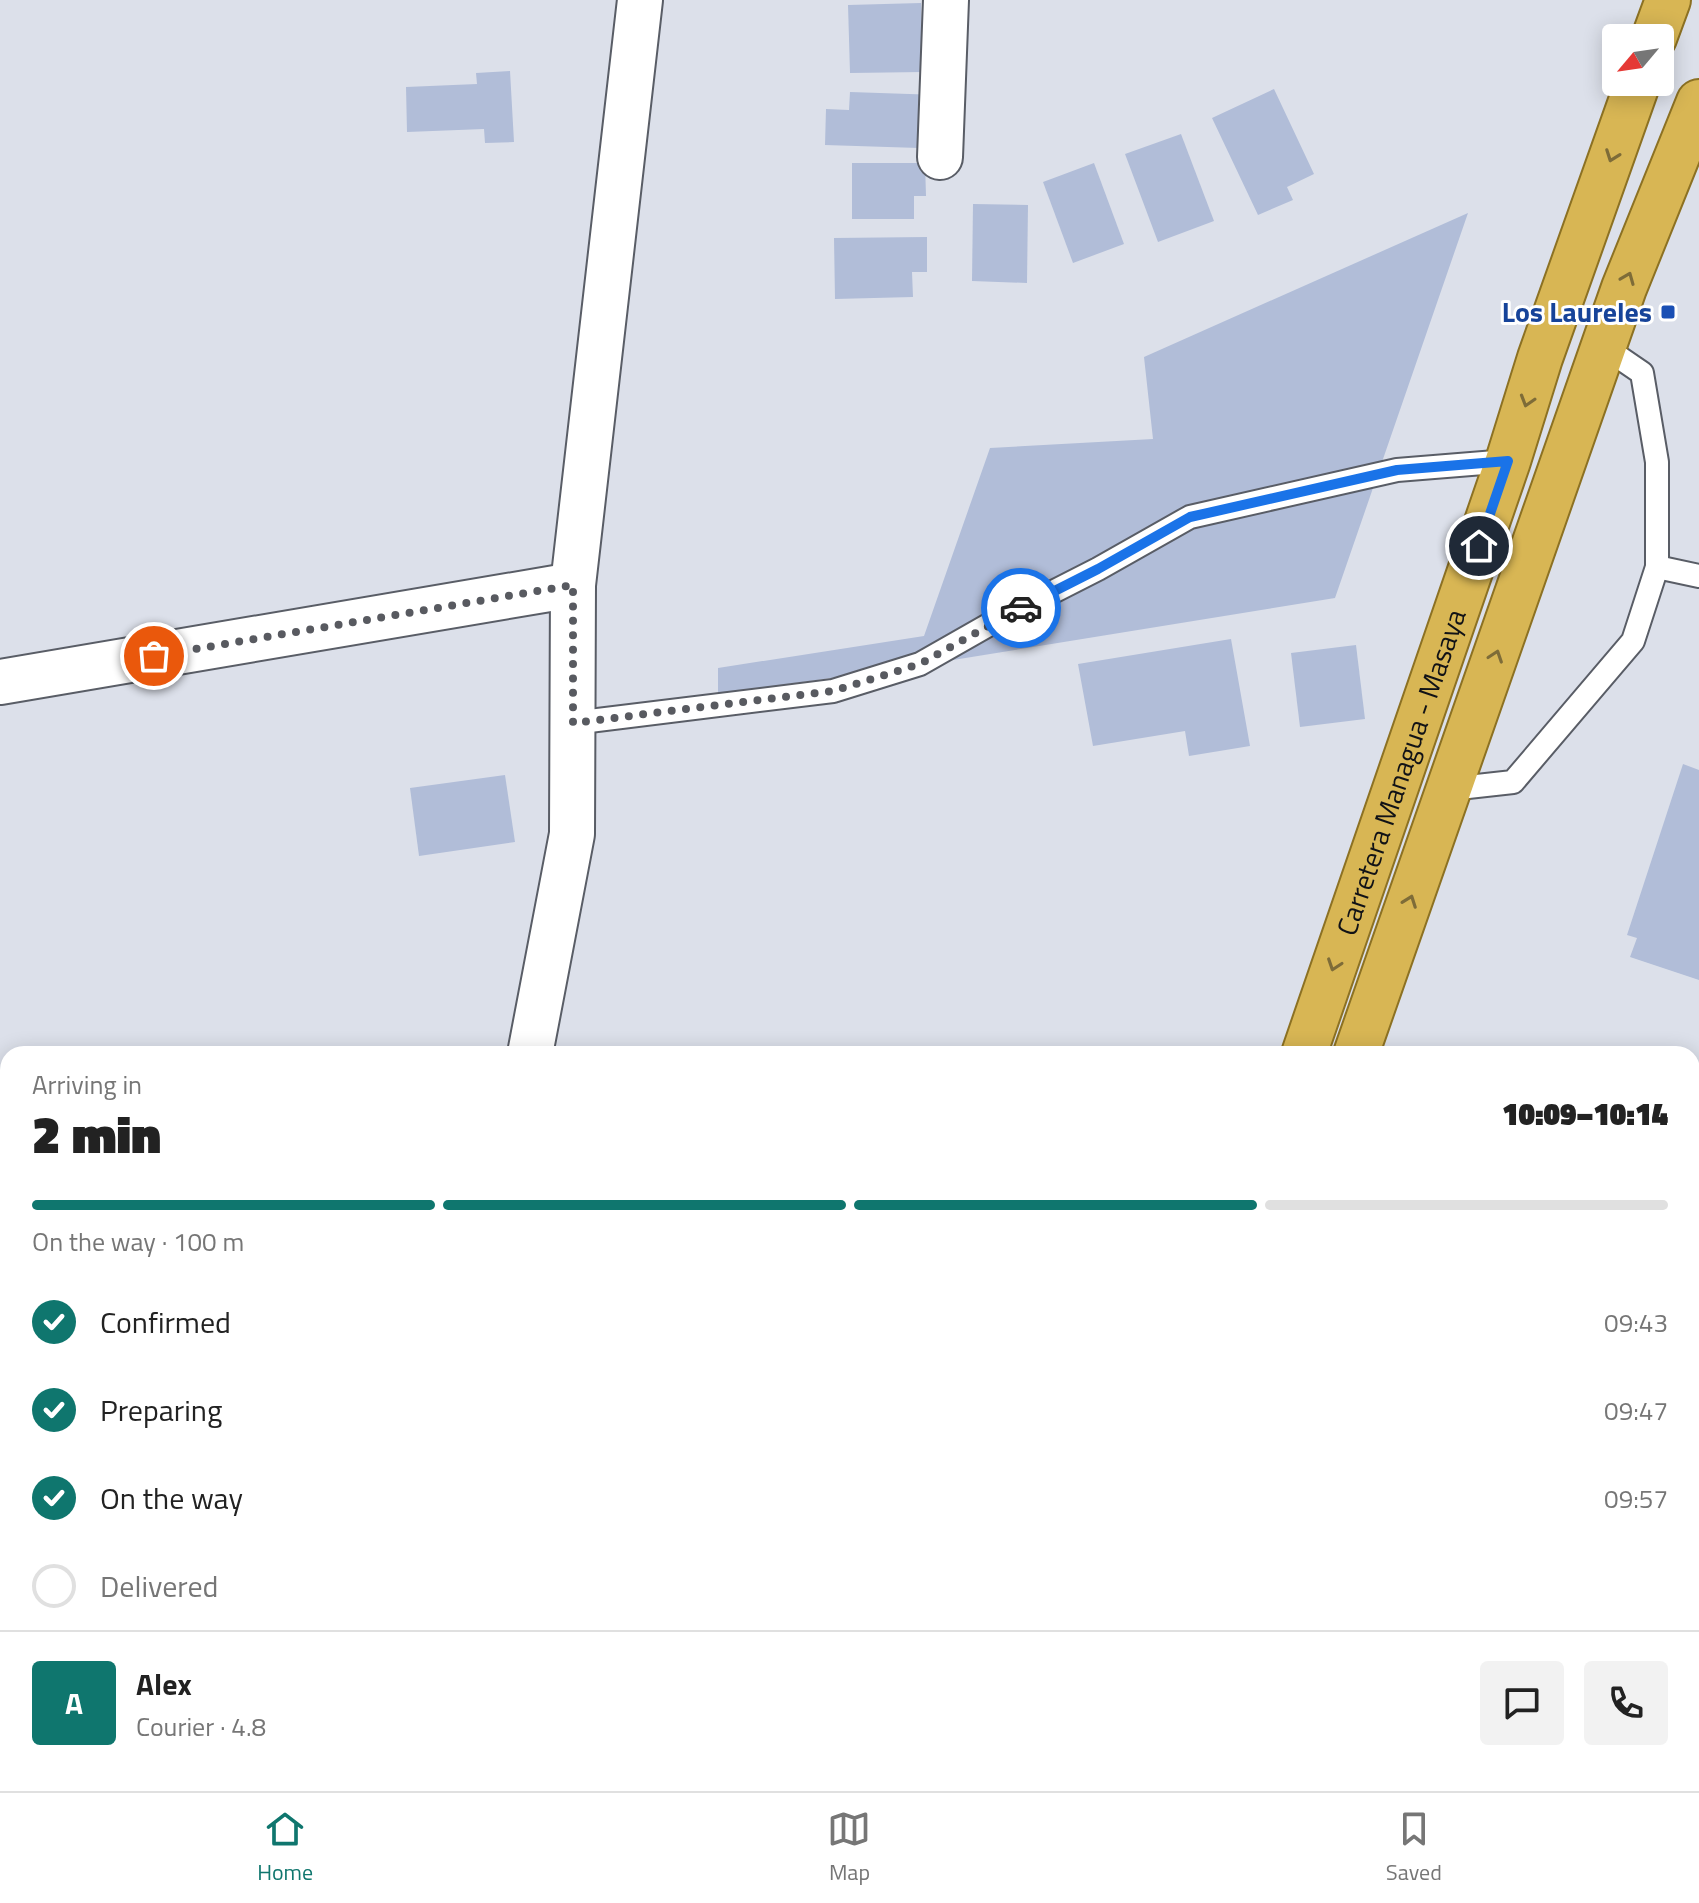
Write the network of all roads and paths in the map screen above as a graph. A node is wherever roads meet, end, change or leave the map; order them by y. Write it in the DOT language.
graph roads {
  1 [pos="640,0"];
  2 [pos="946,0"];
  3 [pos="1668,0"];
  4 [pos="1659,24"];
  5 [pos="1633,96"];
  6 [pos="1699,102"];
  7 [pos="940,157"];
  8 [pos="1604,347"];
  9 [pos="1508,461"];
  10 [pos="1657,567"];
  11 [pos="1699,576"];
  12 [pos="573,585"];
  13 [pos="0,682"];
  14 [pos="573,723"];
  15 [pos="1450,789"];
  16 [pos="532,1046"];
  17 [pos="1307,1046"];
  18 [pos="1359,1046"];
  1 -- 12 [label="street"];
  2 -- 7 [label="street"];
  3 -- 4 [label="highway"];
  5 -- 9 [label="highway, Carretera Managua - Masaya, one-way"];
  8 -- 6 [label="highway, Carretera Managua - Masaya, one-way"];
  8 -- 10 [label="lane"];
  15 -- 8 [label="highway, Carretera Managua - Masaya, one-way"];
  9 -- 14 [label="lane"];
  9 -- 17 [label="highway, Carretera Managua - Masaya, one-way"];
  10 -- 11 [label="lane"];
  10 -- 15 [label="lane"];
  12 -- 13 [label="street"];
  12 -- 14 [label="street"];
  14 -- 16 [label="street"];
  18 -- 15 [label="highway, Carretera Managua - Masaya, one-way"];
}
